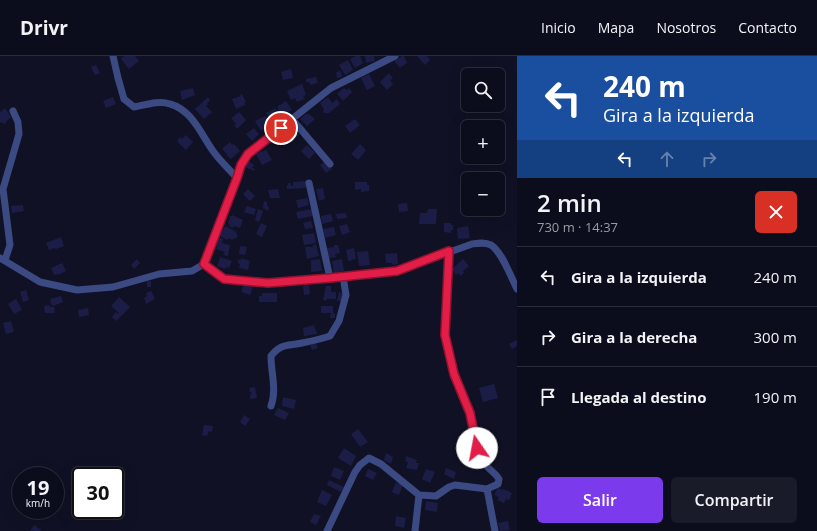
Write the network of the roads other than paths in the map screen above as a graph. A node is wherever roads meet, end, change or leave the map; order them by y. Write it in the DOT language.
graph roads {
  1 [pos="113,56"];
  2 [pos="395,56"];
  3 [pos="13,112"];
  4 [pos="292,119"];
  5 [pos="330,164"];
  6 [pos="237,178"];
  7 [pos="310,183"];
  8 [pos="449,251"];
  9 [pos="2,259"];
  10 [pos="204,264"];
  11 [pos="343,276"];
  12 [pos="330,278"];
  13 [pos="517,289"];
  14 [pos="271,406"];
  15 [pos="488,488"];
  16 [pos="419,495"];
  17 [pos="327,531"];
  18 [pos="415,531"];
  19 [pos="495,531"];
  1 -- 6 [label="street"];
  2 -- 4 [label="street"];
  3 -- 9 [label="street"];
  4 -- 5 [label="street"];
  4 -- 6 [label="street"];
  6 -- 10 [label="street"];
  7 -- 12 [label="street"];
  8 -- 11 [label="street"];
  8 -- 13 [label="street"];
  8 -- 15 [label="street"];
  9 -- 10 [label="street"];
  10 -- 12 [label="street"];
  11 -- 12 [label="street"];
  11 -- 14 [label="street"];
  15 -- 16 [label="street"];
  15 -- 19 [label="street"];
  16 -- 17 [label="street"];
  16 -- 18 [label="street"];
}
